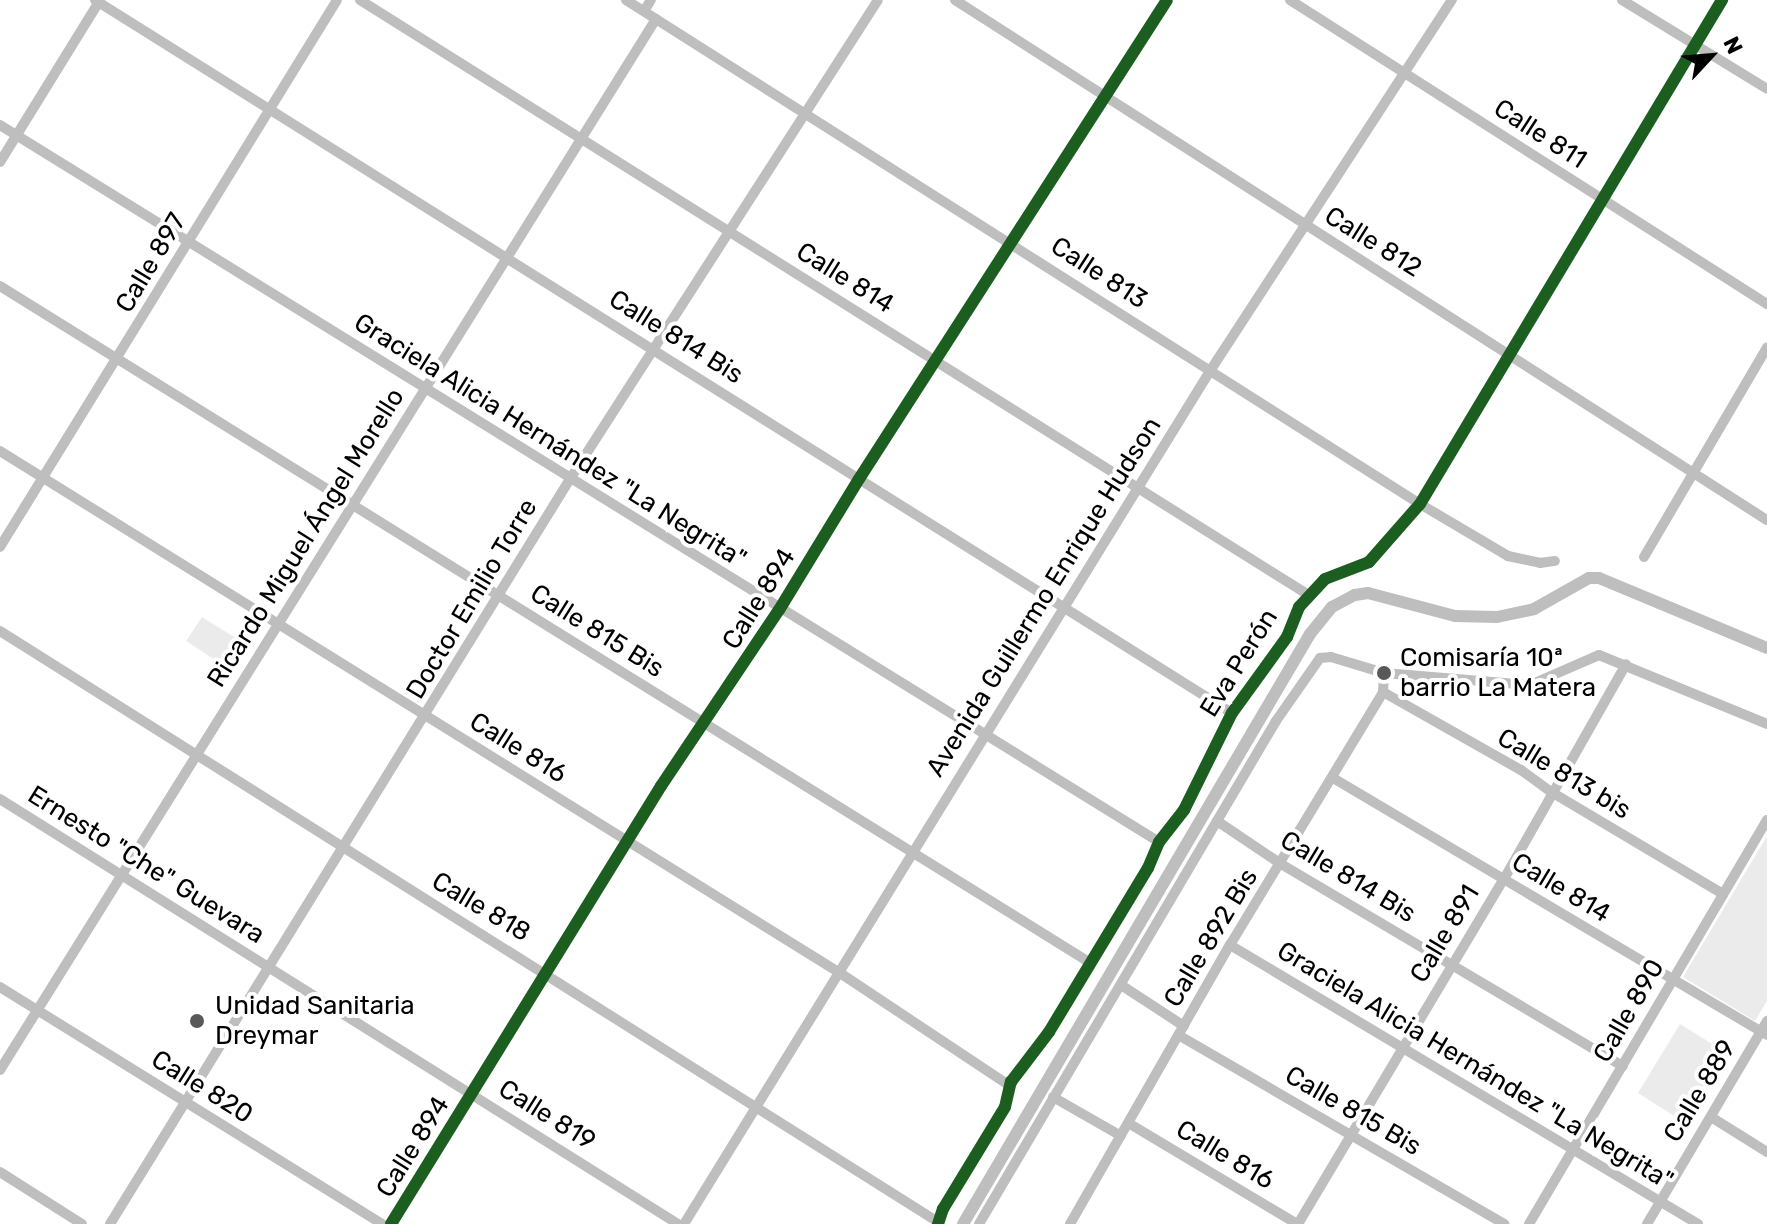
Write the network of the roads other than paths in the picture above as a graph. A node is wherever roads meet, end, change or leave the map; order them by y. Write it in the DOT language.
graph roads {
  1 [pos="337,0"];
  2 [pos="360,0"];
  3 [pos="626,0"];
  4 [pos="651,0"];
  5 [pos="878,0"];
  6 [pos="955,0"];
  7 [pos="1167,0"];
  8 [pos="1290,0"];
  9 [pos="1452,0"];
  10 [pos="1622,0"];
  11 [pos="1722,0"];
  12 [pos="98,1"];
  13 [pos="644,11"];
  14 [pos="656,19"];
  15 [pos="1695,46"];
  16 [pos="1405,73"];
  17 [pos="1767,89"];
  18 [pos="1106,98"];
  19 [pos="272,111"];
  20 [pos="804,112"];
  21 [pos="0,125"];
  22 [pos="17,136"];
  23 [pos="582,139"];
  24 [pos="0,162"];
  25 [pos="1601,199"];
  26 [pos="1304,225"];
  27 [pos="727,230"];
  28 [pos="188,243"];
  29 [pos="1013,243"];
  30 [pos="507,258"];
  31 [pos="0,286"];
  32 [pos="1767,304"];
  33 [pos="1767,347"];
  34 [pos="654,349"];
  35 [pos="1509,355"];
  36 [pos="119,358"];
  37 [pos="936,362"];
  38 [pos="1210,371"];
  39 [pos="425,389"];
  40 [pos="0,451"];
  41 [pos="1692,469"];
  42 [pos="43,478"];
  43 [pos="570,479"];
  44 [pos="859,479"];
  45 [pos="1138,487"];
  46 [pos="1420,504"];
  47 [pos="356,505"];
  48 [pos="1767,520"];
  49 [pos="0,547"];
  50 [pos="1644,557"];
  51 [pos="1555,561"];
  52 [pos="1307,594"];
  53 [pos="501,597"];
  54 [pos="1063,607"];
  55 [pos="779,610"];
  56 [pos="278,625"];
  57 [pos="0,631"];
  58 [pos="1626,664"];
  59 [pos="1384,673"];
  60 [pos="1383,692"];
  61 [pos="1232,713"];
  62 [pos="426,717"];
  63 [pos="705,724"];
  64 [pos="1767,724"];
  65 [pos="983,736"];
  66 [pos="197,756"];
  67 [pos="1333,778"];
  68 [pos="1553,793"];
  69 [pos="0,799"];
  70 [pos="1767,820"];
  71 [pos="1217,821"];
  72 [pos="629,842"];
  73 [pos="1159,842"];
  74 [pos="343,849"];
  75 [pos="915,852"];
  76 [pos="1281,864"];
  77 [pos="121,876"];
  78 [pos="1504,879"];
  79 [pos="1723,894"];
  80 [pos="1230,945"];
  81 [pos="1089,962"];
  82 [pos="1451,965"];
  83 [pos="269,969"];
  84 [pos="546,973"];
  85 [pos="840,973"];
  86 [pos="1673,980"];
  87 [pos="1121,985"];
  88 [pos="0,987"];
  89 [pos="37,1010"];
  90 [pos="1767,1021"];
  91 [pos="1182,1031"];
  92 [pos="1764,1033"];
  93 [pos="1402,1050"];
  94 [pos="1623,1066"];
  95 [pos="0,1070"];
  96 [pos="1010,1086"];
  97 [pos="471,1094"];
  98 [pos="1053,1097"];
  99 [pos="186,1102"];
  100 [pos="756,1107"];
  101 [pos="1711,1117"];
  102 [pos="1130,1124"];
  103 [pos="1121,1136"];
  104 [pos="1353,1136"];
  105 [pos="1572,1150"];
  106 [pos="1767,1152"];
  107 [pos="0,1172"];
  108 [pos="1660,1202"];
  109 [pos="938,1223"];
  110 [pos="1072,1223"];
  111 [pos="82,1224"];
  112 [pos="110,1224"];
  113 [pos="382,1224"];
  114 [pos="391,1224"];
  115 [pos="681,1224"];
  116 [pos="979,1224"];
  117 [pos="1298,1224"];
  118 [pos="1504,1224"];
  119 [pos="1529,1224"];
  120 [pos="1647,1224"];
  121 [pos="1698,1224"];
  1 -- 19 [label="street, Calle 897"];
  2 -- 23 [label="street, Calle 814"];
  3 -- 13 [label="street, Calle 813"];
  4 -- 13 [label="street"];
  5 -- 20 [label="street, Doctor Emilio Torre"];
  6 -- 18 [label="street, Calle 812"];
  7 -- 18 [label="street, Calle 894"];
  8 -- 16 [label="street, Calle 811"];
  9 -- 16 [label="street, Avenida Guillermo Enrique Hudson"];
  10 -- 15 [label="street"];
  11 -- 15 [label="street, Eva Perón"];
  12 -- 19 [label="street, Calle 814 Bis"];
  12 -- 22 [label="street"];
  13 -- 14 [label="street, Calle 813"];
  14 -- 20 [label="street, Calle 813"];
  14 -- 23 [label="street, Ricardo Miguel Ángel Morello"];
  15 -- 17 [label="street"];
  15 -- 25 [label="street, Eva Perón"];
  16 -- 25 [label="street, Calle 811"];
  16 -- 26 [label="street, Avenida Guillermo Enrique Hudson"];
  18 -- 26 [label="street, Calle 812"];
  18 -- 29 [label="street, Calle 894"];
  19 -- 28 [label="street, Calle 897"];
  19 -- 30 [label="street, Calle 814 Bis"];
  20 -- 27 [label="street, Doctor Emilio Torre"];
  20 -- 29 [label="street, Calle 813"];
  21 -- 22 [label="street, Graciela Alicia Hernández \"La Negrita\""];
  22 -- 24 [label="street"];
  22 -- 28 [label="street, Graciela Alicia Hernández \"La Negrita\""];
  23 -- 27 [label="street, Calle 814"];
  23 -- 30 [label="street, Ricardo Miguel Ángel Morello"];
  25 -- 32 [label="street, Calle 811"];
  25 -- 35 [label="street, Eva Perón"];
  26 -- 35 [label="street, Calle 812"];
  26 -- 38 [label="street, Avenida Guillermo Enrique Hudson"];
  27 -- 34 [label="street, Doctor Emilio Torre"];
  27 -- 37 [label="street, Calle 814"];
  28 -- 36 [label="street, Calle 897"];
  28 -- 39 [label="street, Graciela Alicia Hernández \"La Negrita\""];
  29 -- 37 [label="street, Calle 894"];
  29 -- 38 [label="street, Calle 813"];
  30 -- 34 [label="street, Calle 814 Bis"];
  30 -- 39 [label="street, Ricardo Miguel Ángel Morello"];
  31 -- 36 [label="street, Calle 815 Bis"];
  33 -- 41 [label="street"];
  34 -- 43 [label="street, Doctor Emilio Torre"];
  34 -- 44 [label="street, Calle 814 Bis"];
  35 -- 41 [label="street, Calle 812"];
  35 -- 46 [label="street, Eva Perón"];
  36 -- 42 [label="street, Calle 897"];
  36 -- 47 [label="street, Calle 815 Bis"];
  37 -- 44 [label="street, Calle 894"];
  37 -- 45 [label="street, Calle 814"];
  38 -- 45 [label="street, Avenida Guillermo Enrique Hudson"];
  38 -- 46 [label="street, Calle 813"];
  39 -- 43 [label="street, Graciela Alicia Hernández \"La Negrita\""];
  39 -- 47 [label="street, Ricardo Miguel Ángel Morello"];
  40 -- 42 [label="street, Calle 816"];
  41 -- 48 [label="street, Calle 812"];
  41 -- 50 [label="street"];
  42 -- 49 [label="street, Calle 897"];
  42 -- 56 [label="street, Calle 816"];
  43 -- 53 [label="street, Doctor Emilio Torre"];
  43 -- 55 [label="street, Graciela Alicia Hernández \"La Negrita\""];
  44 -- 54 [label="street, Calle 814 Bis"];
  44 -- 55 [label="street, Calle 894"];
  45 -- 52 [label="street, Calle 814"];
  45 -- 54 [label="street, Avenida Guillermo Enrique Hudson"];
  46 -- 51 [label="street, Calle 813"];
  46 -- 52 [label="street, Eva Perón"];
  47 -- 53 [label="street, Calle 815 Bis"];
  47 -- 56 [label="street, Ricardo Miguel Ángel Morello"];
  52 -- 61 [label="street, Eva Perón"];
  53 -- 62 [label="street, Doctor Emilio Torre"];
  53 -- 63 [label="street, Calle 815 Bis"];
  54 -- 61 [label="street, Calle 814 Bis"];
  54 -- 65 [label="street, Avenida Guillermo Enrique Hudson"];
  55 -- 63 [label="street, Calle 894"];
  55 -- 65 [label="street, Graciela Alicia Hernández \"La Negrita\""];
  56 -- 62 [label="street, Calle 816"];
  56 -- 66 [label="street, Ricardo Miguel Ángel Morello"];
  57 -- 66 [label="street, Calle 818"];
  58 -- 59 [label="street"];
  58 -- 64 [label="street"];
  58 -- 68 [label="street, Calle 891"];
  59 -- 60 [label="street, Calle 892 Bis"];
  59 -- 71 [label="street"];
  60 -- 67 [label="street, Calle 892 Bis"];
  60 -- 68 [label="street, Calle 813 bis"];
  61 -- 73 [label="street, Eva Perón"];
  62 -- 72 [label="street, Calle 816"];
  62 -- 74 [label="street, Doctor Emilio Torre"];
  63 -- 72 [label="street, Calle 894"];
  63 -- 75 [label="street, Calle 815 Bis"];
  65 -- 73 [label="street, Graciela Alicia Hernández \"La Negrita\""];
  65 -- 75 [label="street, Avenida Guillermo Enrique Hudson"];
  66 -- 74 [label="street, Calle 818"];
  66 -- 77 [label="street, Ricardo Miguel Ángel Morello"];
  67 -- 76 [label="street, Calle 892 Bis"];
  67 -- 78 [label="street, Calle 814"];
  68 -- 78 [label="street, Calle 891"];
  68 -- 79 [label="street, Calle 813 bis"];
  69 -- 77 [label="street, Ernesto \"Che\" Guevara"];
  70 -- 79 [label="street, Calle 890"];
  71 -- 76 [label="street, Calle 814 Bis"];
  71 -- 87 [label="street"];
  72 -- 84 [label="street, Calle 894"];
  72 -- 85 [label="street, Calle 816"];
  73 -- 81 [label="street, Eva Perón"];
  74 -- 83 [label="street, Doctor Emilio Torre"];
  74 -- 84 [label="street, Calle 818"];
  75 -- 81 [label="street, Calle 815 Bis"];
  75 -- 85 [label="street, Avenida Guillermo Enrique Hudson"];
  76 -- 80 [label="street, Calle 892 Bis"];
  76 -- 82 [label="street, Calle 814 Bis"];
  77 -- 83 [label="street, Ernesto \"Che\" Guevara"];
  77 -- 89 [label="street, Ricardo Miguel Ángel Morello"];
  78 -- 82 [label="street, Calle 891"];
  78 -- 86 [label="street, Calle 814"];
  79 -- 86 [label="street, Calle 890"];
  80 -- 91 [label="street, Calle 892 Bis"];
  80 -- 93 [label="street, Graciela Alicia Hernández \"La Negrita\""];
  81 -- 96 [label="street, Eva Perón"];
  82 -- 93 [label="street, Calle 891"];
  82 -- 94 [label="street, Calle 814 Bis"];
  83 -- 97 [label="street, Calle 819"];
  83 -- 99 [label="street, Doctor Emilio Torre"];
  84 -- 97 [label="street, Calle 894"];
  84 -- 100 [label="street, Calle 818"];
  85 -- 96 [label="street, Calle 816"];
  85 -- 100 [label="street, Avenida Guillermo Enrique Hudson"];
  86 -- 92 [label="street, Calle 814"];
  86 -- 94 [label="street, Calle 890"];
  87 -- 91 [label="street, Calle 815 Bis"];
  87 -- 98 [label="street"];
  88 -- 89 [label="street, Calle 820"];
  89 -- 95 [label="street, Ricardo Miguel Ángel Morello"];
  89 -- 99 [label="street, Calle 820"];
  90 -- 92 [label="street, Calle 889"];
  91 -- 102 [label="street, Calle 892 Bis"];
  91 -- 104 [label="street, Calle 815 Bis"];
  92 -- 101 [label="street, Calle 889"];
  93 -- 104 [label="street, Calle 891"];
  93 -- 105 [label="street, Graciela Alicia Hernández \"La Negrita\""];
  94 -- 105 [label="street, Calle 890"];
  96 -- 109 [label="street, Eva Perón"];
  97 -- 114 [label="street, Calle 894"];
  97 -- 115 [label="street, Calle 819"];
  98 -- 103 [label="street"];
  98 -- 116 [label="street"];
  99 -- 112 [label="street, Doctor Emilio Torre"];
  99 -- 113 [label="street, Calle 820"];
  100 -- 109 [label="street, Calle 818"];
  100 -- 115 [label="street, Avenida Guillermo Enrique Hudson"];
  101 -- 106 [label="street"];
  101 -- 108 [label="street, Calle 889"];
  102 -- 103 [label="street, Calle 892 Bis"];
  102 -- 117 [label="street, Calle 816"];
  103 -- 110 [label="street, Calle 892 Bis"];
  104 -- 117 [label="street, Calle 891"];
  104 -- 118 [label="street, Calle 815 Bis"];
  105 -- 108 [label="street, Graciela Alicia Hernández \"La Negrita\""];
  105 -- 119 [label="street, Calle 890"];
  107 -- 111 [label="street"];
  108 -- 120 [label="street, Calle 889"];
  108 -- 121 [label="street, Graciela Alicia Hernández \"La Negrita\""];
}
